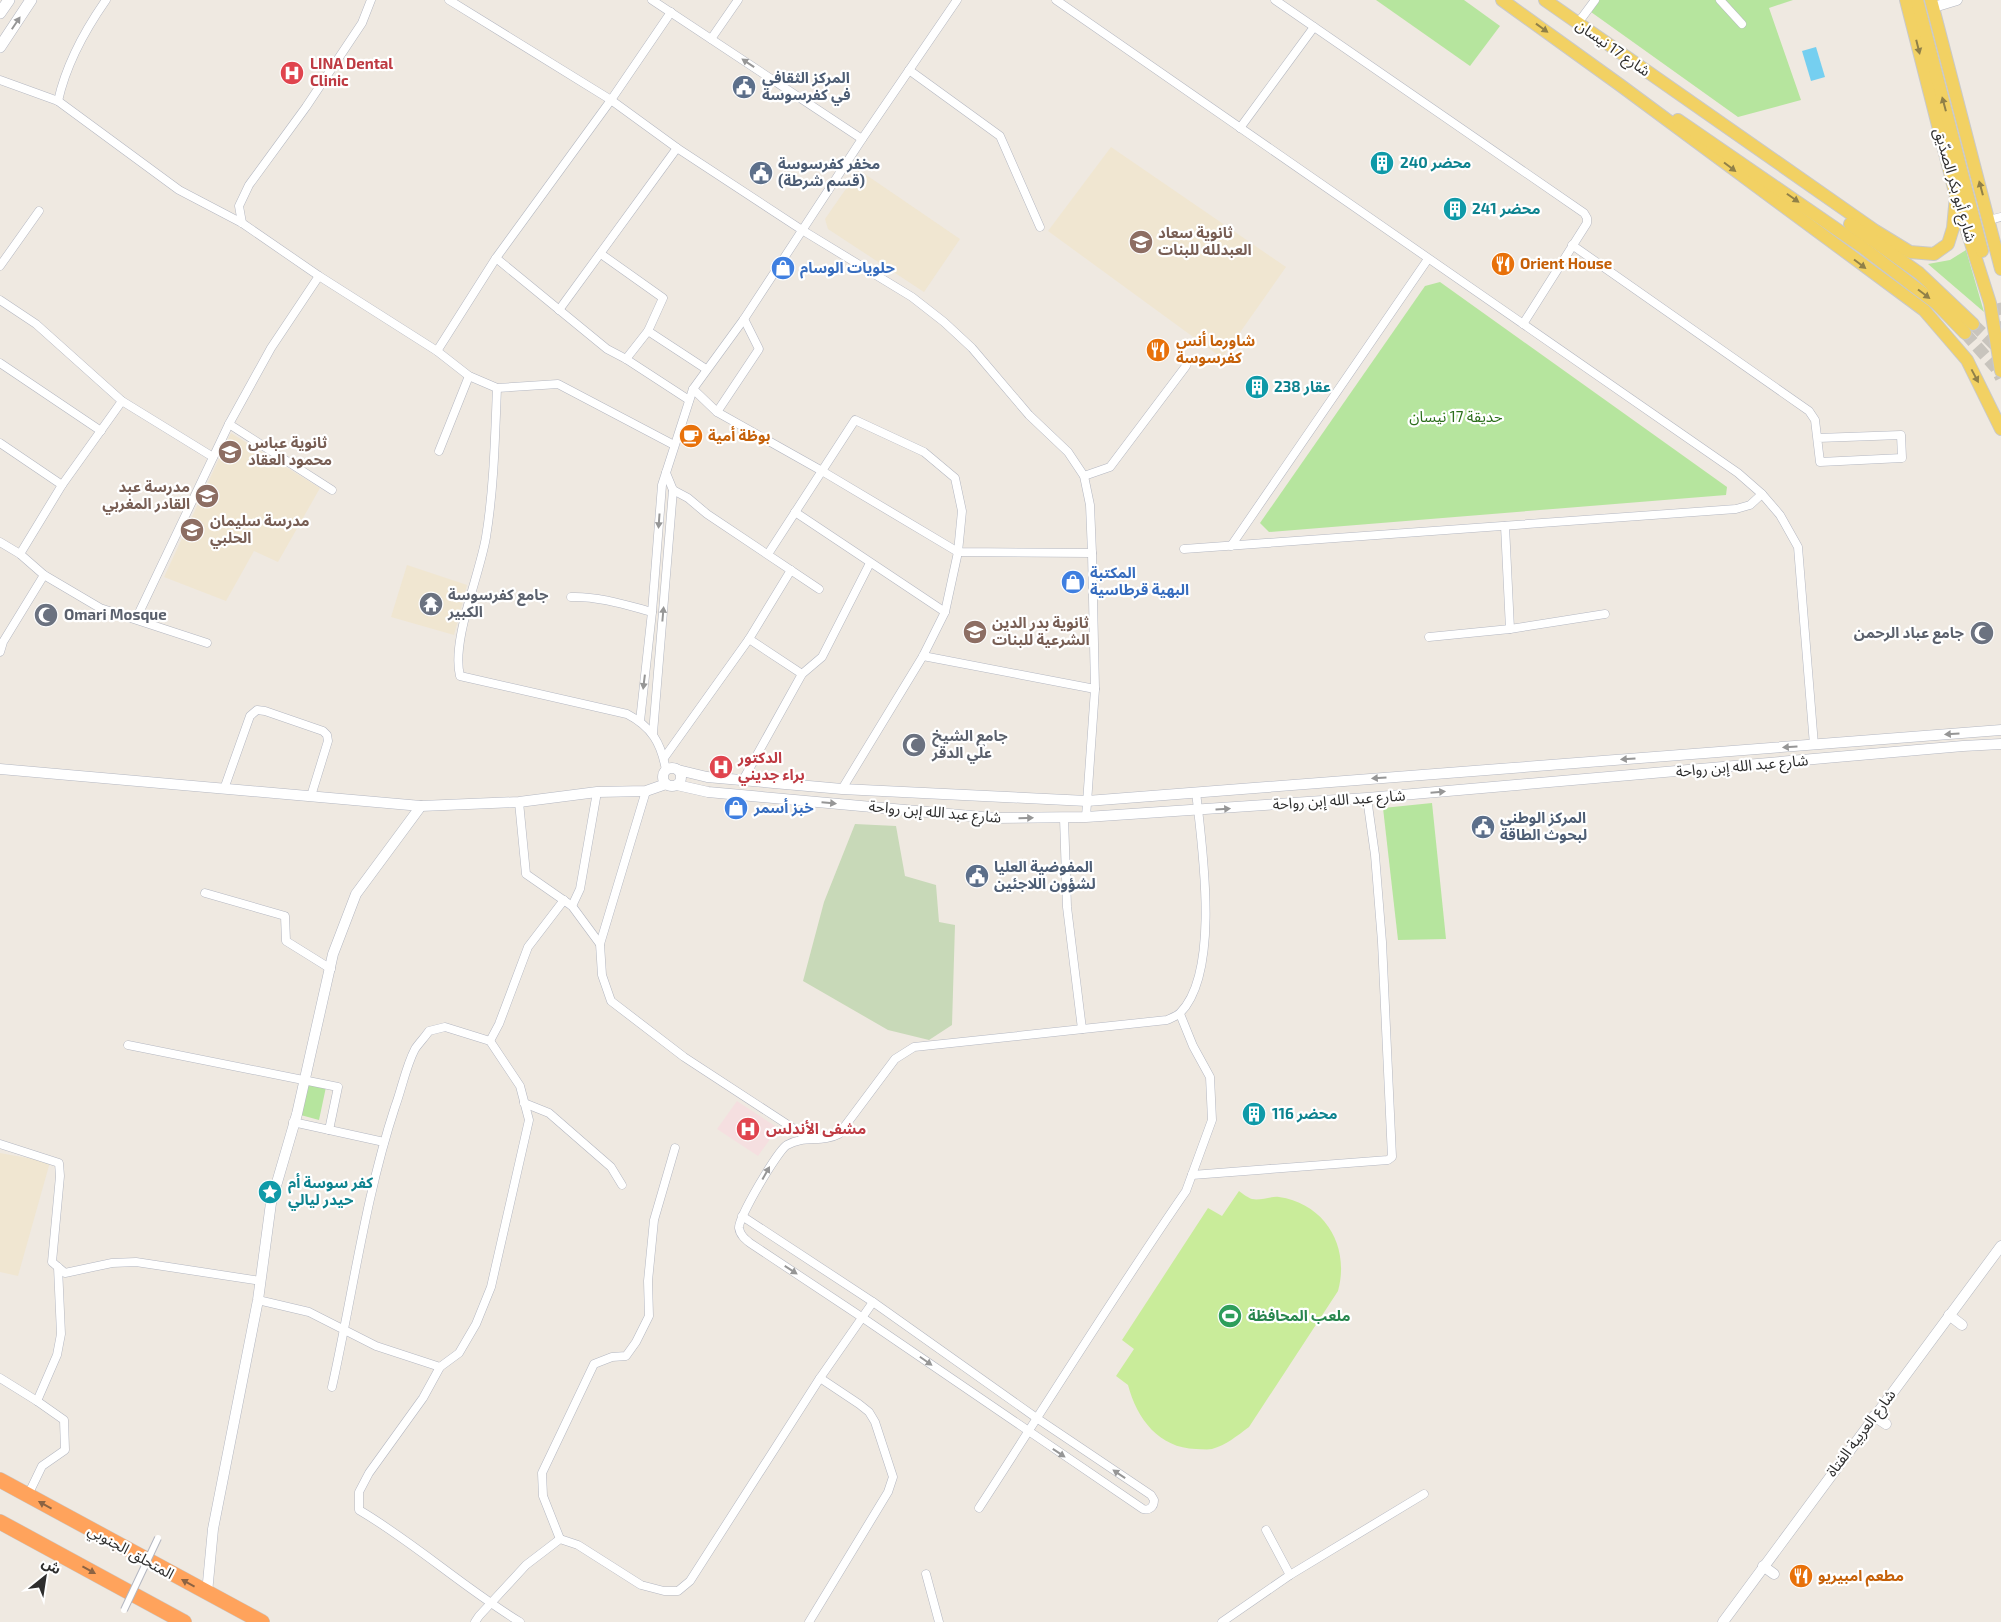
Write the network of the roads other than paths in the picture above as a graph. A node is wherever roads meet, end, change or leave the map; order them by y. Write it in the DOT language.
graph roads {
  1 [pos="9,0"];
  2 [pos="31,0"];
  3 [pos="106,0"];
  4 [pos="371,0"];
  5 [pos="449,0"];
  6 [pos="652,0"];
  7 [pos="738,0"];
  8 [pos="957,0"];
  9 [pos="1056,0"];
  10 [pos="1274,0"];
  11 [pos="1502,0"];
  12 [pos="1545,0"];
  13 [pos="1595,0"];
  14 [pos="1720,0"];
  15 [pos="1906,0"];
  16 [pos="1917,0"];
  17 [pos="1957,0"];
  18 [pos="1932,3"];
  19 [pos="670,12"];
  20 [pos="0,13"];
  21 [pos="1578,23"];
  22 [pos="1742,24"];
  23 [pos="1314,27"];
  24 [pos="711,39"];
  25 [pos="0,46"];
  26 [pos="909,70"];
  27 [pos="0,80"];
  28 [pos="1620,85"];
  29 [pos="1681,95"];
  30 [pos="611,100"];
  31 [pos="58,101"];
  32 [pos="1240,128"];
  33 [pos="862,139"];
  34 [pos="677,148"];
  35 [pos="1956,196"];
  36 [pos="38,211"];
  37 [pos="1995,218"];
  38 [pos="242,223"];
  39 [pos="1040,227"];
  40 [pos="802,230"];
  41 [pos="1572,245"];
  42 [pos="602,254"];
  43 [pos="496,258"];
  44 [pos="1428,260"];
  45 [pos="0,266"];
  46 [pos="2001,269"];
  47 [pos="319,276"];
  48 [pos="0,300"];
  49 [pos="1995,304"];
  50 [pos="559,310"];
  51 [pos="744,319"];
  52 [pos="1523,324"];
  53 [pos="648,331"];
  54 [pos="437,351"];
  55 [pos="626,359"];
  56 [pos="0,363"];
  57 [pos="1186,366"];
  58 [pos="706,369"];
  59 [pos="2001,371"];
  60 [pos="469,376"];
  61 [pos="497,388"];
  62 [pos="693,389"];
  63 [pos="690,400"];
  64 [pos="122,401"];
  65 [pos="717,412"];
  66 [pos="229,424"];
  67 [pos="2001,429"];
  68 [pos="101,431"];
  69 [pos="1818,438"];
  70 [pos="0,443"];
  71 [pos="674,445"];
  72 [pos="439,451"];
  73 [pos="213,457"];
  74 [pos="822,471"];
  75 [pos="666,473"];
  76 [pos="1084,476"];
  77 [pos="62,485"];
  78 [pos="332,490"];
  79 [pos="673,490"];
  80 [pos="1762,494"];
  81 [pos="795,512"];
  82 [pos="1505,526"];
  83 [pos="0,542"];
  84 [pos="1231,546"];
  85 [pos="1184,549"];
  86 [pos="958,552"];
  87 [pos="1092,552"];
  88 [pos="20,554"];
  89 [pos="768,554"];
  90 [pos="870,563"];
  91 [pos="791,570"];
  92 [pos="44,575"];
  93 [pos="819,589"];
  94 [pos="571,597"];
  95 [pos="652,612"];
  96 [pos="945,612"];
  97 [pos="1605,614"];
  98 [pos="136,619"];
  99 [pos="1510,629"];
  100 [pos="1429,637"];
  101 [pos="749,639"];
  102 [pos="1,642"];
  103 [pos="208,643"];
  104 [pos="0,652"];
  105 [pos="923,656"];
  106 [pos="802,674"];
  107 [pos="1095,689"];
  108 [pos="640,721"];
  109 [pos="2001,730"];
  110 [pos="653,733"];
  111 [pos="2001,744"];
  112 [pos="1814,745"];
  113 [pos="664,758"];
  114 [pos="0,769"];
  115 [pos="666,770"];
  116 [pos="678,770"];
  117 [pos="743,780"];
  118 [pos="672,784"];
  119 [pos="224,789"];
  120 [pos="842,789"];
  121 [pos="646,791"];
  122 [pos="597,792"];
  123 [pos="1196,792"];
  124 [pos="311,796"];
  125 [pos="1367,798"];
  126 [pos="1087,801"];
  127 [pos="519,802"];
  128 [pos="421,806"];
  129 [pos="1198,811"];
  130 [pos="1086,817"];
  131 [pos="1064,818"];
  132 [pos="205,893"];
  133 [pos="564,900"];
  134 [pos="572,906"];
  135 [pos="600,944"];
  136 [pos="331,969"];
  137 [pos="1180,1014"];
  138 [pos="1082,1029"];
  139 [pos="490,1041"];
  140 [pos="128,1045"];
  141 [pos="305,1079"];
  142 [pos="524,1103"];
  143 [pos="293,1122"];
  144 [pos="329,1130"];
  145 [pos="808,1138"];
  146 [pos="384,1142"];
  147 [pos="0,1144"];
  148 [pos="675,1148"];
  149 [pos="1192,1175"];
  150 [pos="622,1185"];
  151 [pos="742,1216"];
  152 [pos="2001,1246"];
  153 [pos="58,1267"];
  154 [pos="260,1281"];
  155 [pos="258,1300"];
  156 [pos="873,1302"];
  157 [pos="1949,1315"];
  158 [pos="863,1318"];
  159 [pos="1962,1325"];
  160 [pos="344,1329"];
  161 [pos="440,1367"];
  162 [pos="0,1378"];
  163 [pos="820,1378"];
  164 [pos="332,1386"];
  165 [pos="37,1401"];
  166 [pos="1874,1416"];
  167 [pos="1038,1419"];
  168 [pos="1886,1424"];
  169 [pos="1029,1432"];
  170 [pos="0,1480"];
  171 [pos="1424,1494"];
  172 [pos="28,1496"];
  173 [pos="979,1508"];
  174 [pos="0,1522"];
  175 [pos="1266,1530"];
  176 [pos="158,1538"];
  177 [pos="560,1539"];
  178 [pos="1763,1566"];
  179 [pos="926,1574"];
  180 [pos="1774,1574"];
  181 [pos="1290,1576"];
  182 [pos="206,1593"];
  183 [pos="490,1604"];
  184 [pos="124,1610"];
  185 [pos="184,1622"];
  186 [pos="262,1622"];
  187 [pos="475,1622"];
  188 [pos="520,1622"];
  189 [pos="809,1622"];
  190 [pos="939,1622"];
  191 [pos="1222,1622"];
  192 [pos="1723,1622"];
  1 -- 20 [label="main road"];
  25 -- 2 [label="main road, one-way"];
  3 -- 31 [label="street"];
  4 -- 38 [label="street"];
  5 -- 30 [label="street"];
  6 -- 19 [label="street"];
  7 -- 24 [label="street"];
  8 -- 26 [label="street"];
  9 -- 32 [label="street"];
  10 -- 23 [label="street"];
  11 -- 28 [label="main road, شارع 17 نيسان, one-way"];
  12 -- 21 [label="main road, شارع 17 نيسان"];
  13 -- 21 [label="street"];
  14 -- 22 [label="street"];
  15 -- 35 [label="main road, شارع أبو بكر الصدّيق, one-way"];
  49 -- 16 [label="main road, one-way"];
  17 -- 18 [label="street"];
  37 -- 18 [label="main road, شارع أبو بكر الصدّيق, one-way"];
  19 -- 24 [label="street"];
  19 -- 30 [label="street"];
  21 -- 29 [label="main road, شارع 17 نيسان"];
  23 -- 32 [label="street"];
  23 -- 41 [label="street"];
  33 -- 24 [label="street, one-way"];
  26 -- 33 [label="street"];
  26 -- 39 [label="street"];
  27 -- 31 [label="street"];
  28 -- 29 [label="main road, one-way"];
  28 -- 67 [label="main road, one-way"];
  29 -- 35 [label="main road"];
  30 -- 34 [label="street"];
  30 -- 43 [label="street"];
  31 -- 38 [label="street"];
  32 -- 44 [label="street"];
  33 -- 40 [label="street"];
  34 -- 40 [label="street"];
  34 -- 42 [label="street"];
  35 -- 59 [label="main road, شارع أبو بكر الصدّيق"];
  36 -- 45 [label="street"];
  37 -- 46 [label="main road, شارع أبو بكر الصدّيق"];
  38 -- 47 [label="street"];
  40 -- 51 [label="street"];
  40 -- 76 [label="street"];
  41 -- 52 [label="street"];
  41 -- 69 [label="street"];
  42 -- 50 [label="street"];
  42 -- 53 [label="street"];
  43 -- 50 [label="street"];
  43 -- 54 [label="street"];
  44 -- 52 [label="street"];
  44 -- 84 [label="street"];
  47 -- 54 [label="street"];
  47 -- 66 [label="street"];
  48 -- 64 [label="street"];
  50 -- 55 [label="street"];
  51 -- 58 [label="street"];
  51 -- 65 [label="street"];
  52 -- 80 [label="street"];
  53 -- 55 [label="street"];
  53 -- 58 [label="street"];
  54 -- 60 [label="street"];
  55 -- 63 [label="street"];
  56 -- 68 [label="street"];
  57 -- 76 [label="street"];
  58 -- 62 [label="street"];
  60 -- 61 [label="street"];
  60 -- 72 [label="street"];
  61 -- 71 [label="street"];
  61 -- 108 [label="street"];
  62 -- 63 [label="street"];
  62 -- 65 [label="street"];
  63 -- 71 [label="street"];
  64 -- 68 [label="street"];
  64 -- 73 [label="street"];
  65 -- 74 [label="street"];
  66 -- 73 [label="street"];
  66 -- 78 [label="street"];
  68 -- 77 [label="street"];
  69 -- 69 [label="street"];
  70 -- 77 [label="street"];
  71 -- 75 [label="street"];
  73 -- 98 [label="street"];
  74 -- 81 [label="street"];
  74 -- 86 [label="street"];
  74 -- 86 [label="street"];
  75 -- 79 [label="street"];
  75 -- 95 [label="street, one-way"];
  76 -- 87 [label="street"];
  77 -- 88 [label="street"];
  79 -- 89 [label="street"];
  110 -- 79 [label="street, one-way"];
  80 -- 82 [label="street"];
  80 -- 112 [label="street"];
  81 -- 89 [label="street"];
  81 -- 90 [label="street"];
  82 -- 84 [label="street"];
  82 -- 99 [label="street"];
  83 -- 88 [label="street"];
  84 -- 85 [label="street"];
  86 -- 87 [label="street"];
  86 -- 96 [label="street"];
  87 -- 107 [label="street"];
  88 -- 92 [label="street"];
  89 -- 91 [label="street"];
  90 -- 96 [label="street"];
  90 -- 106 [label="street"];
  91 -- 93 [label="street"];
  91 -- 101 [label="street"];
  92 -- 98 [label="street"];
  92 -- 102 [label="street"];
  94 -- 95 [label="street"];
  95 -- 108 [label="street, one-way"];
  96 -- 105 [label="street"];
  97 -- 99 [label="street"];
  98 -- 103 [label="street"];
  99 -- 100 [label="street"];
  101 -- 106 [label="street"];
  101 -- 113 [label="street"];
  102 -- 104 [label="street"];
  105 -- 107 [label="street"];
  105 -- 120 [label="street"];
  106 -- 117 [label="street"];
  107 -- 126 [label="street"];
  108 -- 110 [label="street"];
  109 -- 112 [label="street, شارع عبد الله إبن رواحة, one-way"];
  110 -- 113 [label="street"];
  125 -- 111 [label="street, شارع عبد الله إبن رواحة, one-way"];
  112 -- 123 [label="street, شارع عبد الله إبن رواحة, one-way"];
  113 -- 115 [label="street"];
  114 -- 119 [label="street"];
  115 -- 116 [label="street"];
  115 -- 118 [label="street"];
  116 -- 117 [label="street, شارع عبد الله إبن رواحة"];
  116 -- 118 [label="street"];
  117 -- 120 [label="street, شارع عبد الله إبن رواحة"];
  118 -- 121 [label="street"];
  118 -- 131 [label="street, شارع عبد الله إبن رواحة, one-way"];
  119 -- 124 [label="street"];
  119 -- 124 [label="street"];
  120 -- 126 [label="street, شارع عبد الله إبن رواحة"];
  121 -- 122 [label="street"];
  121 -- 135 [label="street"];
  122 -- 127 [label="street"];
  122 -- 134 [label="street"];
  123 -- 126 [label="street, شارع عبد الله إبن رواحة"];
  123 -- 129 [label="street"];
  124 -- 128 [label="street"];
  129 -- 125 [label="street, شارع عبد الله إبن رواحة, one-way"];
  125 -- 149 [label="street"];
  126 -- 130 [label="street"];
  127 -- 128 [label="street"];
  127 -- 133 [label="street"];
  128 -- 136 [label="street"];
  129 -- 130 [label="street, شارع عبد الله إبن رواحة"];
  129 -- 137 [label="street"];
  130 -- 131 [label="street, شارع عبد الله إبن رواحة"];
  131 -- 138 [label="street"];
  132 -- 136 [label="street"];
  133 -- 134 [label="street"];
  133 -- 139 [label="street"];
  134 -- 135 [label="street"];
  135 -- 145 [label="street"];
  136 -- 141 [label="street"];
  137 -- 138 [label="street"];
  137 -- 149 [label="street"];
  138 -- 145 [label="street"];
  139 -- 142 [label="street"];
  139 -- 146 [label="street"];
  140 -- 141 [label="street"];
  141 -- 143 [label="street"];
  141 -- 144 [label="street"];
  142 -- 150 [label="street"];
  142 -- 161 [label="street"];
  143 -- 144 [label="street"];
  143 -- 154 [label="street"];
  144 -- 146 [label="street"];
  151 -- 145 [label="street, one-way"];
  146 -- 160 [label="street"];
  147 -- 153 [label="street"];
  148 -- 177 [label="street"];
  149 -- 167 [label="street"];
  151 -- 156 [label="street"];
  151 -- 158 [label="street, one-way"];
  152 -- 157 [label="street, شارع العربية الفتاة"];
  153 -- 154 [label="street"];
  153 -- 165 [label="street"];
  154 -- 155 [label="street"];
  155 -- 160 [label="street"];
  155 -- 182 [label="street"];
  156 -- 158 [label="street"];
  156 -- 167 [label="street"];
  157 -- 159 [label="street"];
  157 -- 166 [label="street, شارع العربية الفتاة"];
  158 -- 163 [label="street"];
  158 -- 169 [label="street, one-way"];
  160 -- 161 [label="street"];
  160 -- 164 [label="street"];
  161 -- 183 [label="street"];
  162 -- 165 [label="street"];
  163 -- 177 [label="street"];
  163 -- 189 [label="street"];
  165 -- 172 [label="street"];
  166 -- 168 [label="street"];
  166 -- 178 [label="street, شارع العربية الفتاة"];
  167 -- 169 [label="street"];
  169 -- 167 [label="street, one-way"];
  169 -- 173 [label="street"];
  170 -- 172 [label="highway, المتحلق الجنوبي"];
  171 -- 181 [label="street"];
  182 -- 172 [label="highway, المتحلق الجنوبي, one-way"];
  174 -- 185 [label="highway, one-way"];
  175 -- 181 [label="street"];
  176 -- 184 [label="street, bridge"];
  177 -- 183 [label="street"];
  178 -- 180 [label="street"];
  178 -- 192 [label="street, شارع العربية الفتاة"];
  179 -- 190 [label="street"];
  181 -- 191 [label="street"];
  182 -- 186 [label="highway, المتحلق الجنوبي"];
  183 -- 187 [label="street"];
  183 -- 188 [label="street"];
}
